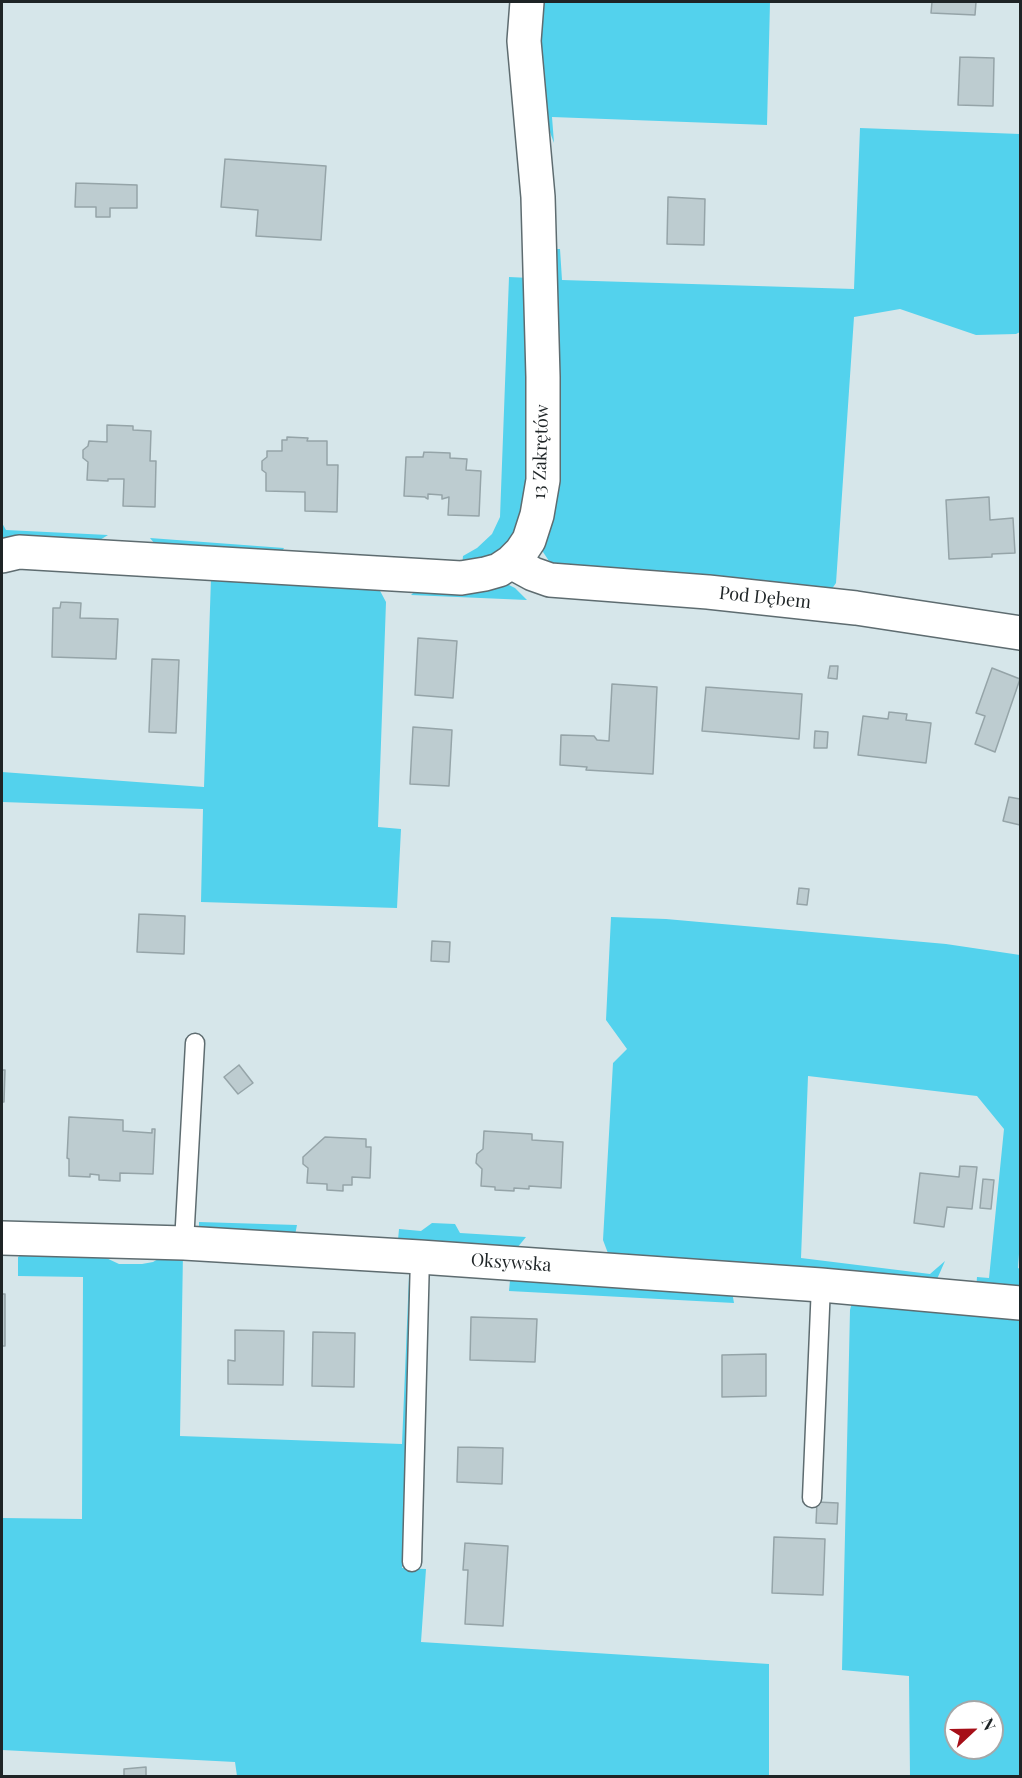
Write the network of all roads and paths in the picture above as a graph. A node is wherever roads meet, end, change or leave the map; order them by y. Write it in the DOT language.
graph roads {
  1 [pos="527,2"];
  2 [pos="2,556"];
  3 [pos="511,562"];
  4 [pos="1020,633"];
  5 [pos="195,1043"];
  6 [pos="2,1238"];
  7 [pos="184,1243"];
  8 [pos="420,1257"];
  9 [pos="821,1285"];
  10 [pos="1020,1303"];
  11 [pos="812,1498"];
  12 [pos="412,1562"];
  1 -- 3 [label="street, 13 Zakrętów"];
  2 -- 3 [label="street, 13 Zakrętów"];
  3 -- 4 [label="street, Pod Dębem"];
  5 -- 7 [label="lane"];
  6 -- 7 [label="street, Oksywska"];
  7 -- 8 [label="street, Oksywska"];
  8 -- 9 [label="street, Oksywska"];
  8 -- 12 [label="lane"];
  9 -- 10 [label="street, Oksywska"];
  9 -- 11 [label="lane"];
}
